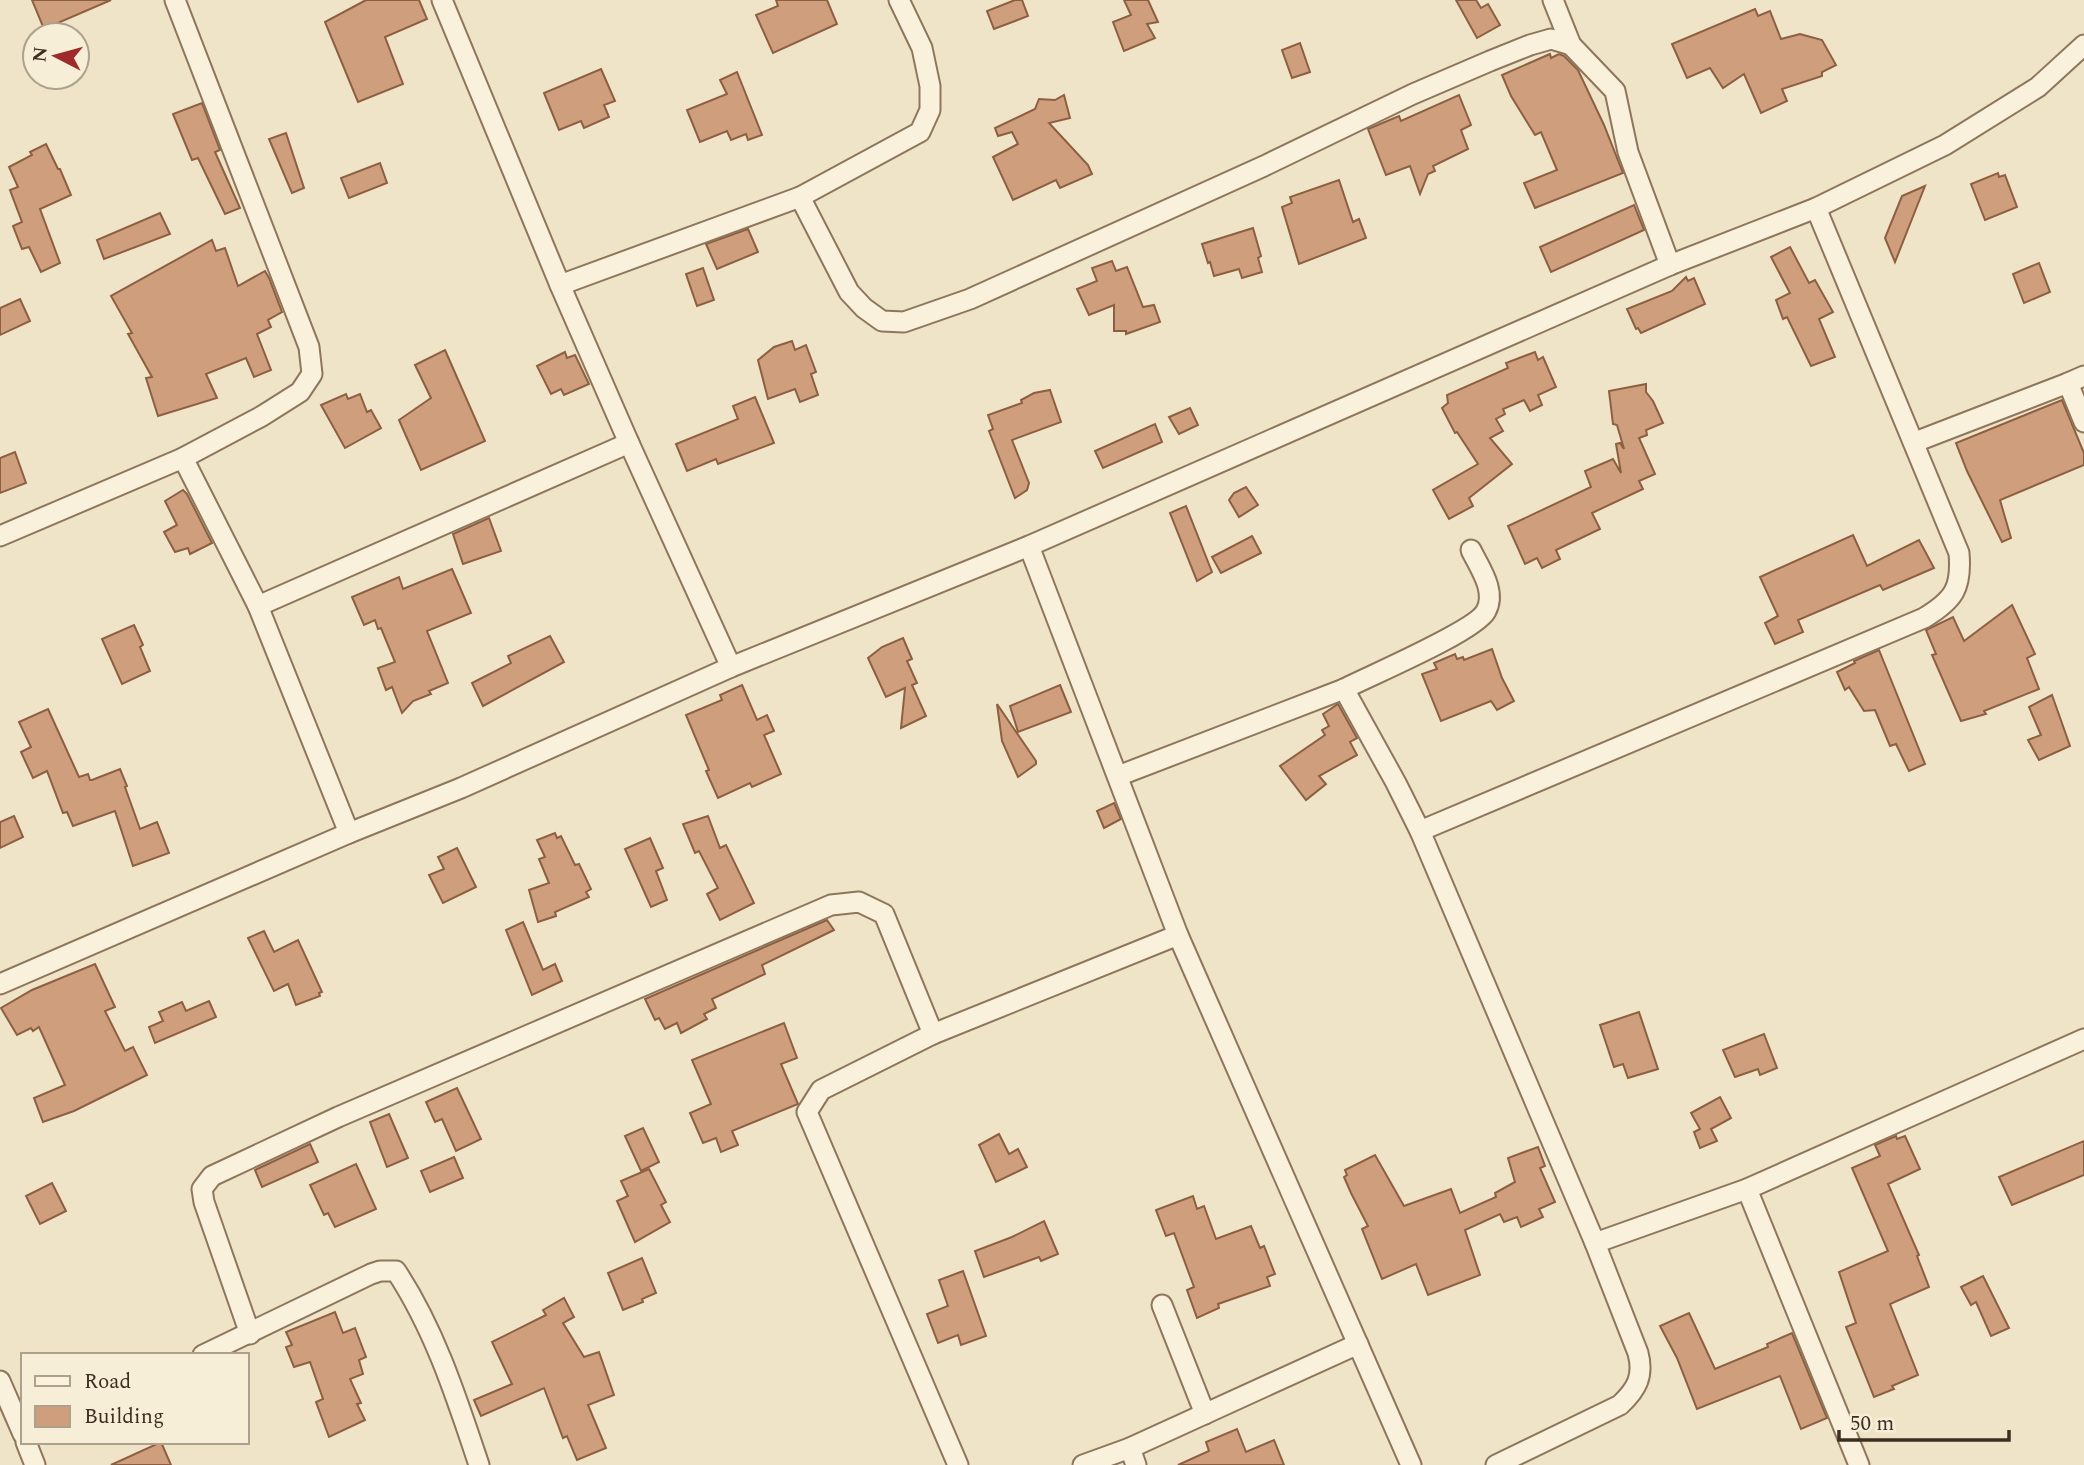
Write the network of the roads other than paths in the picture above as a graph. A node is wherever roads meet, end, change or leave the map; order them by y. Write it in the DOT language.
graph roads {
  1 [pos="175,0"];
  2 [pos="442,0"];
  3 [pos="899,0"];
  4 [pos="1553,0"];
  5 [pos="1572,45"];
  6 [pos="2084,45"];
  7 [pos="800,197"];
  8 [pos="1816,208"];
  9 [pos="1670,265"];
  10 [pos="560,285"];
  11 [pos="2076,380"];
  12 [pos="2084,422"];
  13 [pos="629,443"];
  14 [pos="1914,443"];
  15 [pos="183,458"];
  16 [pos="0,536"];
  17 [pos="1029,546"];
  18 [pos="1471,550"];
  19 [pos="258,606"];
  20 [pos="731,667"];
  21 [pos="1344,689"];
  22 [pos="1118,776"];
  23 [pos="1420,831"];
  24 [pos="349,833"];
  25 [pos="1178,935"];
  26 [pos="0,984"];
  27 [pos="933,1034"];
  28 [pos="2084,1039"];
  29 [pos="1747,1189"];
  30 [pos="1595,1243"];
  31 [pos="1162,1305"];
  32 [pos="250,1334"];
  33 [pos="1358,1343"];
  34 [pos="207,1353"];
  35 [pos="0,1381"];
  36 [pos="1205,1414"];
  37 [pos="21,1428"];
  38 [pos="27,1444"];
  39 [pos="1133,1457"];
  40 [pos="35,1465"];
  41 [pos="479,1465"];
  42 [pos="958,1465"];
  43 [pos="1083,1465"];
  44 [pos="1411,1465"];
  45 [pos="1496,1465"];
  46 [pos="1858,1465"];
  1 -- 15 [label="street"];
  2 -- 10 [label="street"];
  3 -- 7 [label="street"];
  4 -- 5 [label="street"];
  5 -- 7 [label="street"];
  5 -- 9 [label="street"];
  6 -- 8 [label="street"];
  7 -- 10 [label="street"];
  8 -- 9 [label="street"];
  8 -- 14 [label="street"];
  9 -- 17 [label="street"];
  10 -- 13 [label="street"];
  11 -- 12 [label="street"];
  11 -- 14 [label="street"];
  13 -- 19 [label="street"];
  13 -- 20 [label="street"];
  14 -- 23 [label="street"];
  15 -- 16 [label="street"];
  15 -- 19 [label="street"];
  17 -- 20 [label="street"];
  17 -- 22 [label="street"];
  18 -- 21 [label="street"];
  19 -- 24 [label="street"];
  20 -- 24 [label="street"];
  21 -- 22 [label="street"];
  21 -- 23 [label="street"];
  22 -- 25 [label="street"];
  23 -- 30 [label="street"];
  24 -- 26 [label="street"];
  25 -- 27 [label="street"];
  25 -- 33 [label="street"];
  27 -- 32 [label="street"];
  27 -- 42 [label="street"];
  28 -- 29 [label="street"];
  29 -- 30 [label="street"];
  29 -- 46 [label="street"];
  30 -- 45 [label="street"];
  31 -- 36 [label="street"];
  32 -- 34 [label="street"];
  32 -- 41 [label="street"];
  33 -- 36 [label="street"];
  33 -- 44 [label="street"];
  35 -- 37 [label="street"];
  36 -- 39 [label="street"];
  38 -- 40 [label="street"];
  39 -- 43 [label="street"];
}
